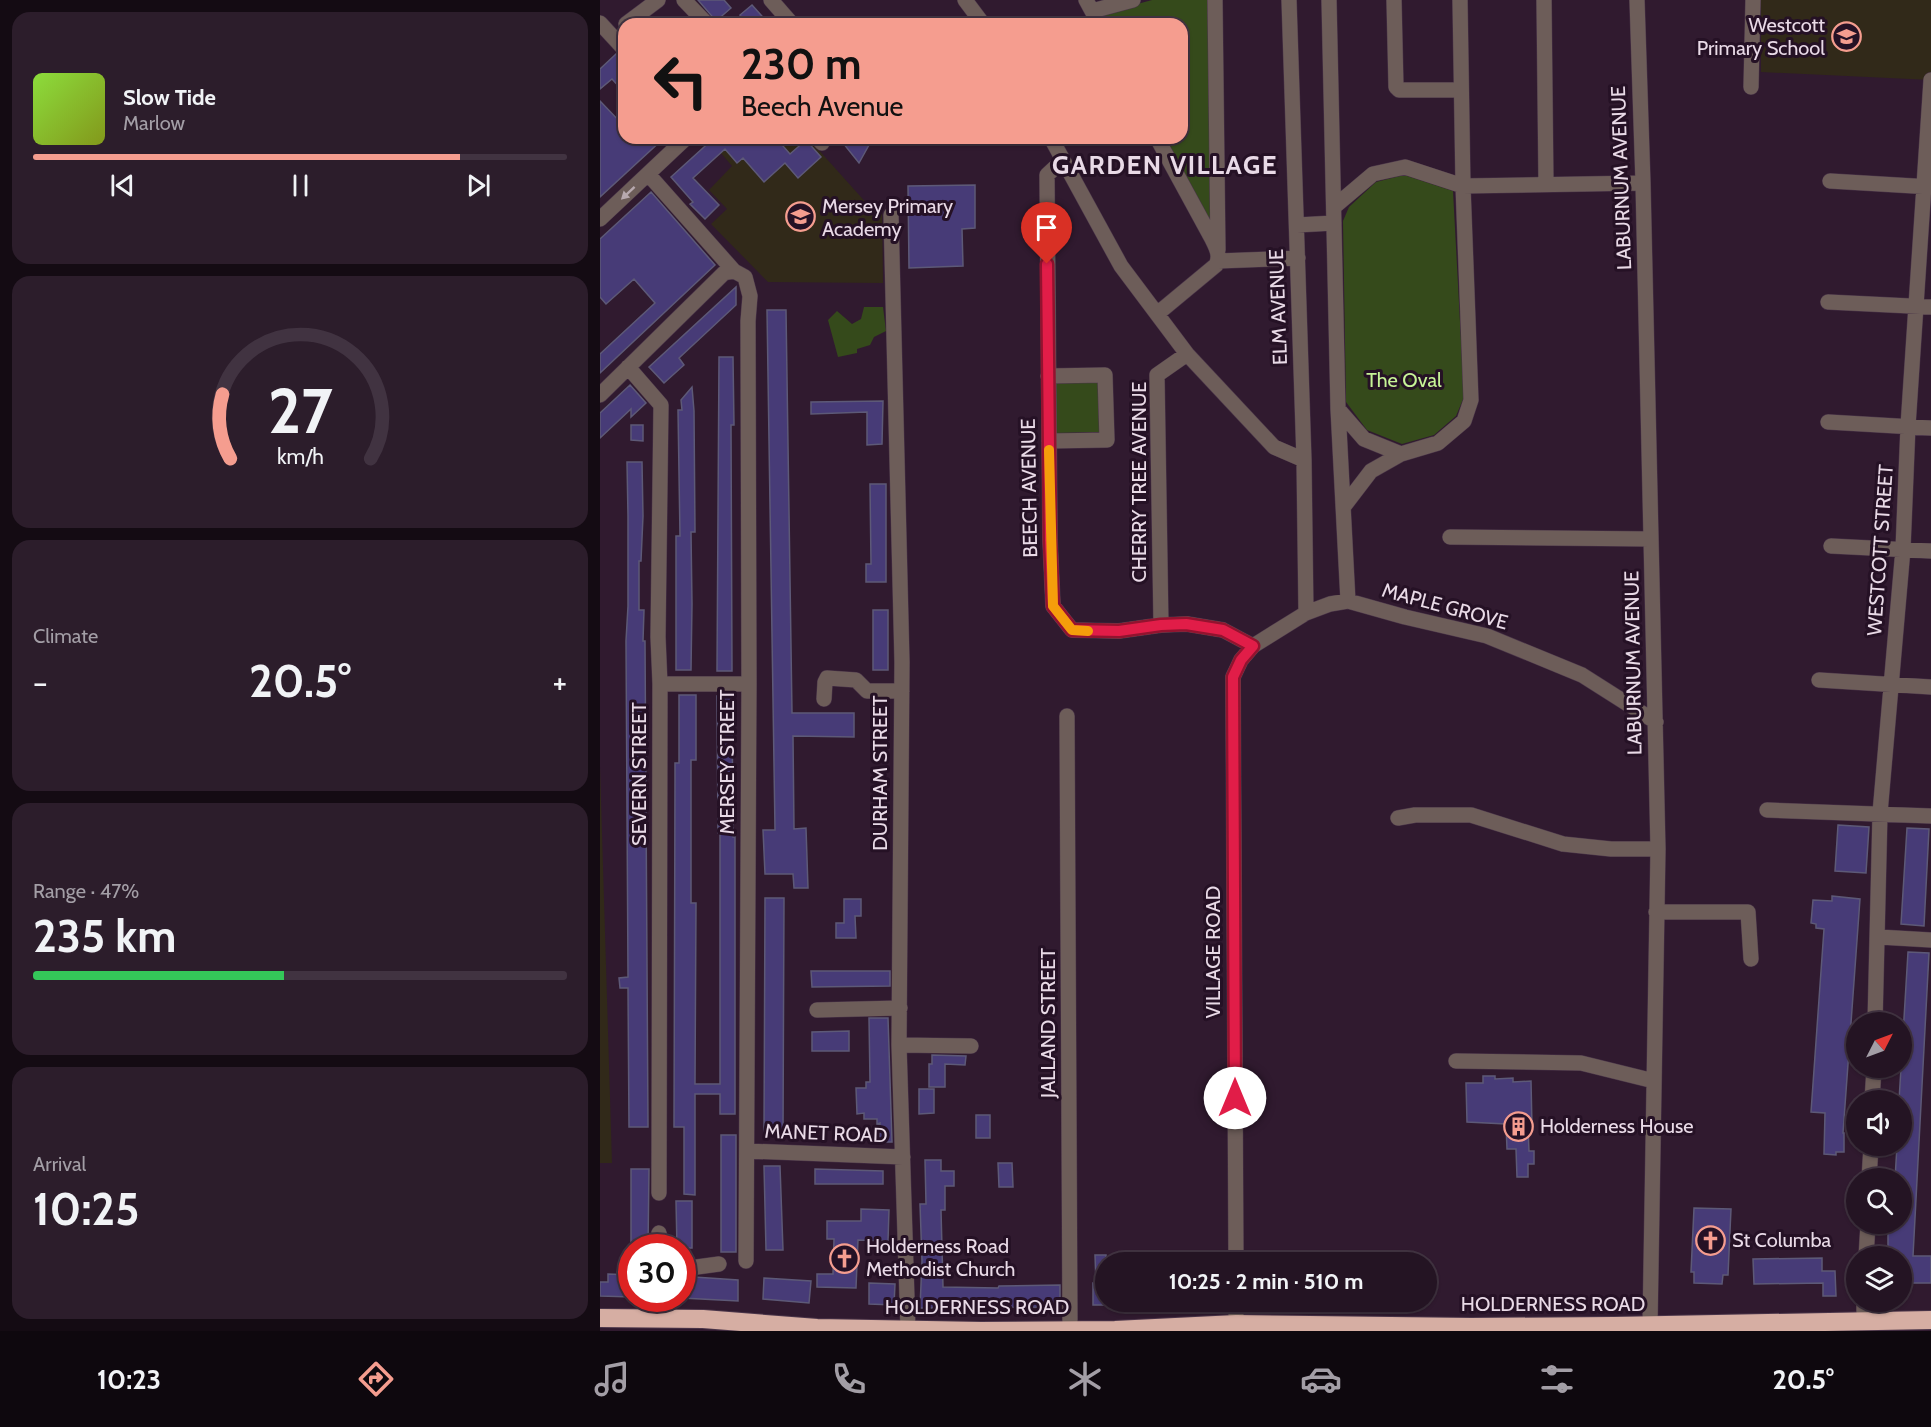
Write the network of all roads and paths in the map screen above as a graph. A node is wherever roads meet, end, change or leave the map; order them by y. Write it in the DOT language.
graph roads {
  1 [pos="658,0"];
  2 [pos="684,0"];
  3 [pos="771,0"];
  4 [pos="965,0"];
  5 [pos="1133,0"];
  6 [pos="1215,0"];
  7 [pos="1289,0"];
  8 [pos="1329,0"];
  9 [pos="1394,0"];
  10 [pos="1460,0"];
  11 [pos="1544,0"];
  12 [pos="1637,0"];
  13 [pos="1753,0"];
  14 [pos="1092,12"];
  15 [pos="634,18"];
  16 [pos="701,18"];
  17 [pos="787,18"];
  18 [pos="978,18"];
  19 [pos="600,23"];
  20 [pos="618,30"];
  21 [pos="605,40"];
  22 [pos="1931,80"];
  23 [pos="1751,87"];
  24 [pos="1461,90"];
  25 [pos="680,144"];
  26 [pos="1054,144"];
  27 [pos="1160,144"];
  28 [pos="1063,160"];
  29 [pos="648,174"];
  30 [pos="1830,181"];
  31 [pos="1643,183"];
  32 [pos="1546,184"];
  33 [pos="1462,186"];
  34 [pos="1928,187"];
  35 [pos="1334,207"];
  36 [pos="891,216"];
  37 [pos="600,219"];
  38 [pos="1334,223"];
  39 [pos="1297,225"];
  40 [pos="1218,255"];
  41 [pos="1298,258"];
  42 [pos="729,272"];
  43 [pos="1828,302"];
  44 [pos="1923,306"];
  45 [pos="1157,315"];
  46 [pos="1187,354"];
  47 [pos="628,367"];
  48 [pos="1048,376"];
  49 [pos="600,395"];
  50 [pos="1338,409"];
  51 [pos="1828,422"];
  52 [pos="1908,426"];
  53 [pos="1931,428"];
  54 [pos="1049,441"];
  55 [pos="1401,454"];
  56 [pos="1304,460"];
  57 [pos="1345,505"];
  58 [pos="1450,537"];
  59 [pos="1651,539"];
  60 [pos="1831,546"];
  61 [pos="1903,549"];
  62 [pos="1931,551"];
  63 [pos="1348,602"];
  64 [pos="1306,613"];
  65 [pos="1161,625"];
  66 [pos="1253,646"];
  67 [pos="1819,680"];
  68 [pos="660,684"];
  69 [pos="749,684"];
  70 [pos="1892,684"];
  71 [pos="1931,687"];
  72 [pos="902,691"];
  73 [pos="824,699"];
  74 [pos="1067,716"];
  75 [pos="1656,722"];
  76 [pos="1767,810"];
  77 [pos="1880,813"];
  78 [pos="1931,816"];
  79 [pos="1398,818"];
  80 [pos="1658,849"];
  81 [pos="1656,912"];
  82 [pos="1879,937"];
  83 [pos="1931,940"];
  84 [pos="1750,959"];
  85 [pos="900,1008"];
  86 [pos="816,1010"];
  87 [pos="1876,1012"];
  88 [pos="899,1045"];
  89 [pos="971,1047"];
  90 [pos="1456,1061"];
  91 [pos="1654,1081"];
  92 [pos="747,1151"];
  93 [pos="903,1157"];
  94 [pos="659,1194"];
  95 [pos="1236,1252"];
  96 [pos="746,1261"];
  97 [pos="719,1264"];
  98 [pos="696,1267"];
  99 [pos="664,1312"];
  100 [pos="1236,1312"];
  101 [pos="1851,1312"];
  102 [pos="1871,1312"];
  103 [pos="600,1318"];
  104 [pos="664,1319"];
  105 [pos="1931,1320"];
  106 [pos="1236,1324"];
  107 [pos="686,1325"];
  108 [pos="1639,1328"];
  109 [pos="1471,1329"];
  110 [pos="1614,1329"];
  111 [pos="817,1330"];
  112 [pos="904,1330"];
  113 [pos="1082,1330"];
  114 [pos="1115,1330"];
  1 -- 15 [label="street"];
  2 -- 16 [label="street"];
  3 -- 17 [label="street"];
  4 -- 18 [label="street"];
  5 -- 14 [label="street"];
  6 -- 40 [label="street"];
  7 -- 39 [label="street, ELM AVENUE"];
  8 -- 35 [label="street"];
  9 -- 24 [label="street"];
  10 -- 24 [label="street"];
  11 -- 32 [label="street"];
  12 -- 31 [label="street, LABURNUM AVENUE"];
  13 -- 23 [label="street"];
  19 -- 21 [label="street"];
  20 -- 21 [label="street"];
  22 -- 34 [label="street, WESTCOTT STREET"];
  24 -- 33 [label="street"];
  25 -- 29 [label="street"];
  26 -- 28 [label="street"];
  27 -- 40 [label="street"];
  28 -- 45 [label="street"];
  28 -- 48 [label="street, BEECH AVENUE"];
  29 -- 37 [label="street, one-way"];
  29 -- 42 [label="street, MERSEY STREET"];
  30 -- 34 [label="street"];
  31 -- 32 [label="street"];
  31 -- 59 [label="street, LABURNUM AVENUE"];
  32 -- 33 [label="street"];
  33 -- 35 [label="street"];
  33 -- 55 [label="street"];
  34 -- 44 [label="street, WESTCOTT STREET"];
  35 -- 38 [label="street"];
  36 -- 72 [label="street, DURHAM STREET"];
  38 -- 39 [label="street"];
  38 -- 50 [label="street"];
  39 -- 41 [label="street, ELM AVENUE"];
  40 -- 41 [label="street"];
  40 -- 45 [label="street"];
  41 -- 56 [label="street, ELM AVENUE"];
  42 -- 47 [label="street"];
  42 -- 69 [label="street, MERSEY STREET"];
  43 -- 44 [label="street"];
  44 -- 52 [label="street, WESTCOTT STREET"];
  45 -- 46 [label="street"];
  46 -- 56 [label="street"];
  46 -- 65 [label="street, CHERRY TREE AVENUE"];
  47 -- 49 [label="street"];
  47 -- 68 [label="street, SEVERN STREET"];
  48 -- 54 [label="street, BEECH AVENUE"];
  48 -- 54 [label="street"];
  50 -- 55 [label="street"];
  50 -- 57 [label="street"];
  51 -- 52 [label="street"];
  52 -- 53 [label="street"];
  52 -- 61 [label="street, WESTCOTT STREET"];
  54 -- 65 [label="street, BEECH AVENUE"];
  55 -- 57 [label="street"];
  56 -- 64 [label="street, ELM AVENUE"];
  57 -- 63 [label="street"];
  58 -- 59 [label="street"];
  59 -- 75 [label="street, LABURNUM AVENUE"];
  60 -- 61 [label="street"];
  61 -- 62 [label="street"];
  61 -- 70 [label="street, WESTCOTT STREET"];
  63 -- 64 [label="street"];
  63 -- 75 [label="street, MAPLE GROVE"];
  64 -- 66 [label="street"];
  65 -- 66 [label="street, BEECH AVENUE"];
  66 -- 95 [label="street, VILLAGE ROAD"];
  67 -- 70 [label="street"];
  68 -- 69 [label="street"];
  68 -- 94 [label="street, SEVERN STREET"];
  69 -- 92 [label="street, MERSEY STREET"];
  70 -- 71 [label="street"];
  70 -- 77 [label="street, WESTCOTT STREET"];
  72 -- 73 [label="street"];
  72 -- 85 [label="street, DURHAM STREET"];
  74 -- 113 [label="street, JALLAND STREET"];
  75 -- 80 [label="street, LABURNUM AVENUE"];
  76 -- 77 [label="street"];
  77 -- 78 [label="street"];
  77 -- 82 [label="street, WESTCOTT STREET"];
  79 -- 80 [label="street"];
  80 -- 81 [label="street, LABURNUM AVENUE"];
  81 -- 84 [label="street"];
  81 -- 91 [label="street, LABURNUM AVENUE"];
  82 -- 83 [label="street"];
  82 -- 87 [label="street, WESTCOTT STREET"];
  85 -- 86 [label="street"];
  85 -- 88 [label="street, DURHAM STREET"];
  88 -- 89 [label="street"];
  88 -- 93 [label="street, DURHAM STREET"];
  90 -- 91 [label="street"];
  91 -- 108 [label="street, LABURNUM AVENUE"];
  92 -- 93 [label="street, MANET ROAD"];
  92 -- 96 [label="street, MERSEY STREET"];
  93 -- 112 [label="street, DURHAM STREET"];
  97 -- 98 [label="street"];
  99 -- 104 [label="street"];
  100 -- 106 [label="street"];
  101 -- 108 [label="highway, HOLDERNESS ROAD"];
  102 -- 105 [label="highway, HOLDERNESS ROAD"];
  103 -- 104 [label="highway, HOLDERNESS ROAD"];
  104 -- 107 [label="highway, HOLDERNESS ROAD"];
  106 -- 109 [label="highway, HOLDERNESS ROAD"];
  106 -- 114 [label="highway, HOLDERNESS ROAD"];
  107 -- 111 [label="highway, HOLDERNESS ROAD"];
  108 -- 110 [label="highway, HOLDERNESS ROAD"];
  109 -- 110 [label="highway, HOLDERNESS ROAD"];
  111 -- 112 [label="highway, HOLDERNESS ROAD"];
  112 -- 113 [label="highway, HOLDERNESS ROAD"];
  113 -- 114 [label="highway, HOLDERNESS ROAD"];
}
